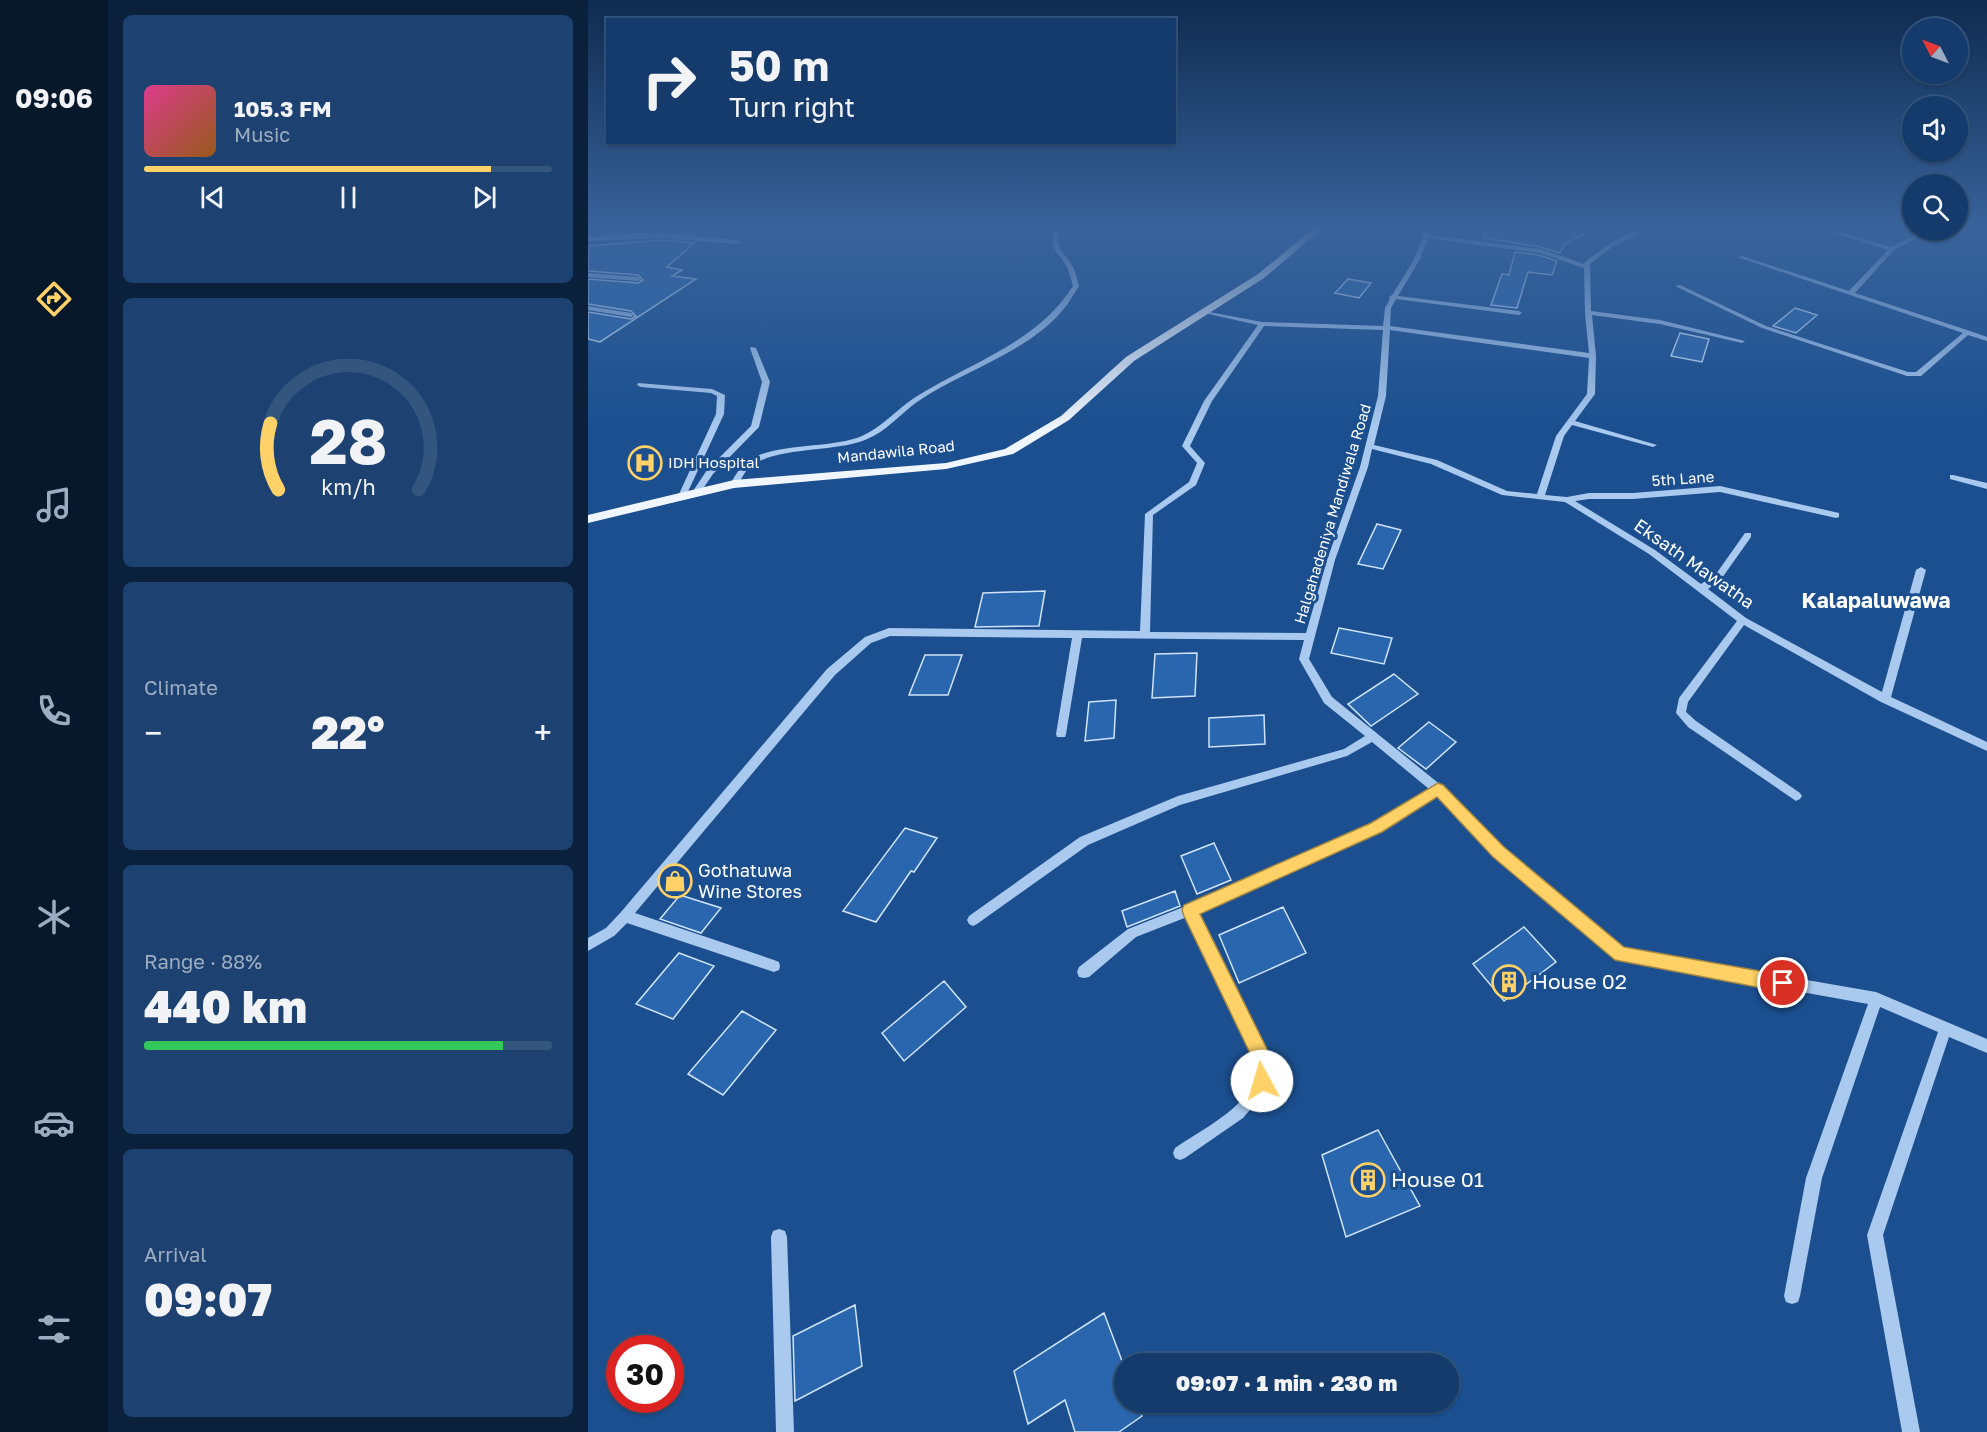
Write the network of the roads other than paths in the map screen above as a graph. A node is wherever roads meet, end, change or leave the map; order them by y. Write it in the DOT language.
graph roads {
  1 [pos="1072,296"];
  2 [pos="1231,296"];
  3 [pos="1587,296"];
  4 [pos="1699,296"];
  5 [pos="1859,296"];
  6 [pos="1392,297"];
  7 [pos="588,308"];
  8 [pos="1206,312"];
  9 [pos="1519,313"];
  10 [pos="1588,313"];
  11 [pos="631,315"];
  12 [pos="1262,324"];
  13 [pos="1387,328"];
  14 [pos="1968,332"];
  15 [pos="1987,339"];
  16 [pos="1742,341"];
  17 [pos="753,348"];
  18 [pos="1593,356"];
  19 [pos="641,385"];
  20 [pos="1571,422"];
  21 [pos="1653,445"];
  22 [pos="1370,446"];
  23 [pos="1953,477"];
  24 [pos="734,484"];
  25 [pos="1987,486"];
  26 [pos="697,491"];
  27 [pos="683,494"];
  28 [pos="1540,497"];
  29 [pos="1567,500"];
  30 [pos="1836,515"];
  31 [pos="588,519"];
  32 [pos="1748,535"];
  33 [pos="1921,570"];
  34 [pos="1701,589"];
  35 [pos="1743,620"];
  36 [pos="1145,634"];
  37 [pos="1077,636"];
  38 [pos="1309,637"];
  39 [pos="1885,699"];
  40 [pos="1061,735"];
  41 [pos="1371,737"];
  42 [pos="1987,747"];
  43 [pos="1438,789"];
  44 [pos="1796,796"];
  45 [pos="1190,910"];
  46 [pos="625,916"];
  47 [pos="973,920"];
  48 [pos="588,945"];
  49 [pos="774,966"];
  50 [pos="1084,972"];
  51 [pos="1875,999"];
  52 [pos="1945,1030"];
  53 [pos="1987,1046"];
  54 [pos="1180,1153"];
  55 [pos="779,1237"];
  56 [pos="1792,1296"];
  57 [pos="785,1432"];
  58 [pos="1911,1432"];
  1 -- 24 [label="street"];
  2 -- 8 [label="main road, Mandawila Road"];
  3 -- 10 [label="street"];
  4 -- 14 [label="street"];
  5 -- 14 [label="street"];
  6 -- 9 [label="street"];
  6 -- 13 [label="street, Halgahadeniya Mandiwala Road"];
  7 -- 11 [label="street"];
  8 -- 12 [label="street"];
  8 -- 24 [label="main road, Mandawila Road"];
  10 -- 16 [label="street"];
  10 -- 18 [label="street"];
  12 -- 13 [label="street"];
  12 -- 36 [label="street"];
  13 -- 18 [label="street"];
  13 -- 22 [label="street, Halgahadeniya Mandiwala Road"];
  14 -- 15 [label="street"];
  17 -- 26 [label="street"];
  18 -- 20 [label="street"];
  19 -- 27 [label="street"];
  20 -- 21 [label="street"];
  20 -- 28 [label="street"];
  22 -- 28 [label="street, Eksath Mawatha"];
  22 -- 38 [label="street, Halgahadeniya Mandiwala Road"];
  23 -- 25 [label="street"];
  24 -- 26 [label="main road, Mandawila Road"];
  26 -- 27 [label="main road, Mandawila Road"];
  27 -- 31 [label="main road, Mandawila Road"];
  28 -- 29 [label="street, Eksath Mawatha"];
  29 -- 30 [label="street, 5th Lane"];
  29 -- 34 [label="street, Eksath Mawatha"];
  32 -- 34 [label="street"];
  33 -- 39 [label="street"];
  34 -- 35 [label="street, Eksath Mawatha"];
  35 -- 39 [label="street, Eksath Mawatha"];
  35 -- 44 [label="street"];
  36 -- 37 [label="street"];
  36 -- 38 [label="street"];
  37 -- 40 [label="street"];
  37 -- 46 [label="street"];
  38 -- 41 [label="street, Halgahadeniya Mandiwala Road"];
  39 -- 42 [label="street, Eksath Mawatha"];
  41 -- 43 [label="street, Halgahadeniya Mandiwala Road"];
  41 -- 47 [label="street"];
  43 -- 45 [label="street"];
  43 -- 51 [label="street, Halgahadeniya Mandiwala Road"];
  45 -- 50 [label="street"];
  45 -- 54 [label="street"];
  46 -- 48 [label="street"];
  46 -- 49 [label="street"];
  51 -- 52 [label="street, Halgahadeniya Mandiwala Road"];
  51 -- 56 [label="street"];
  52 -- 53 [label="street, Halgahadeniya Mandiwala Road"];
  52 -- 58 [label="street"];
  55 -- 57 [label="street"];
}
